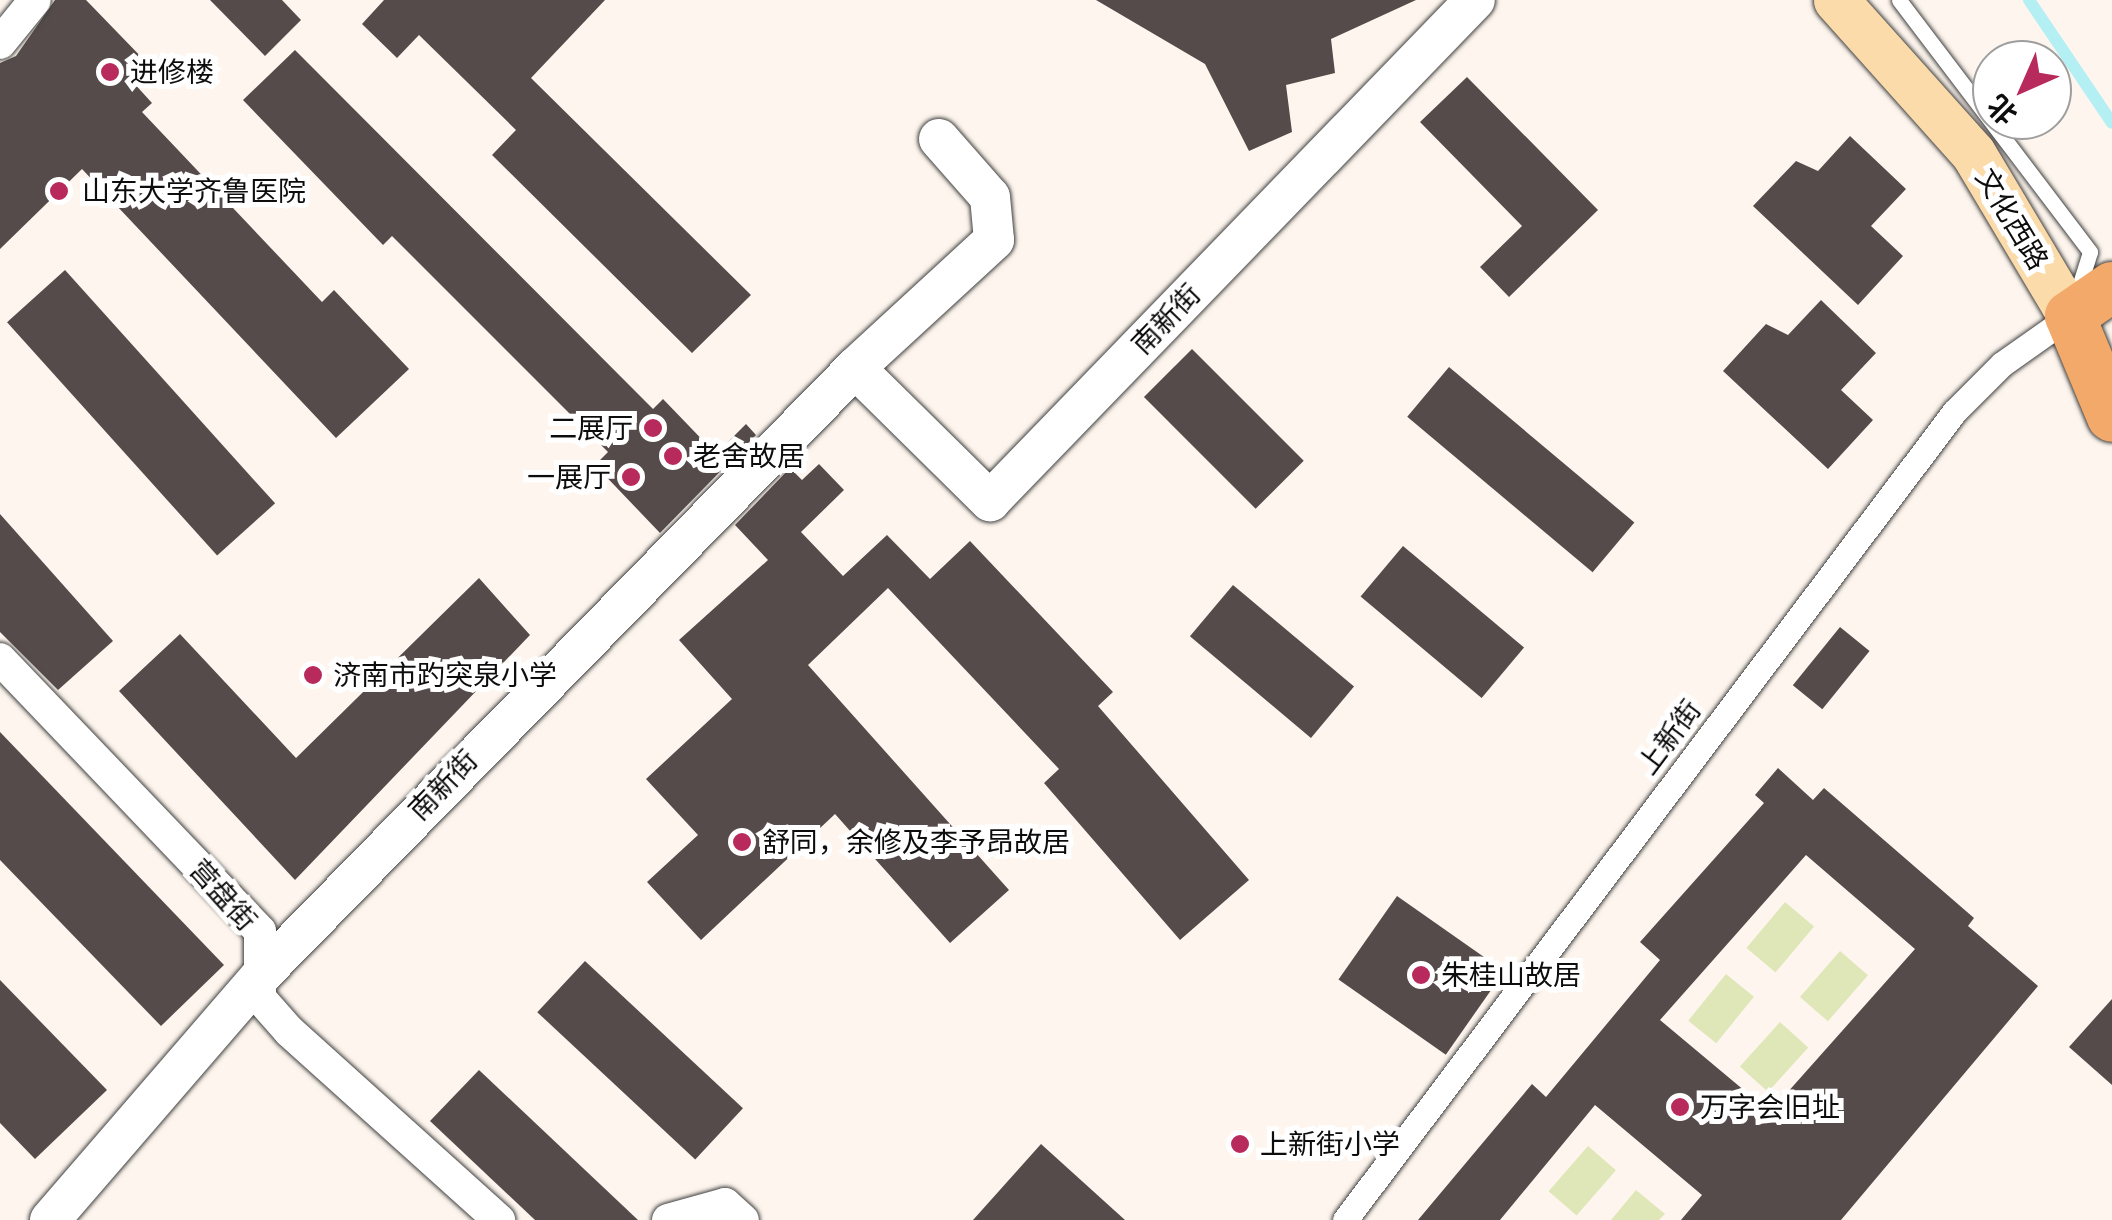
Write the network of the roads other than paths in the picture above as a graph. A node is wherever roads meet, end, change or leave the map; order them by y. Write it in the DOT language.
graph roads {
  1 [pos="35,0"];
  2 [pos="1475,0"];
  3 [pos="1836,0"];
  4 [pos="1899,0"];
  5 [pos="0,43"];
  6 [pos="939,139"];
  7 [pos="2112,287"];
  8 [pos="2091,318"];
  9 [pos="855,368"];
  10 [pos="2112,417"];
  11 [pos="0,659"];
  12 [pos="264,972"];
  13 [pos="50,1220"];
  14 [pos="499,1220"];
  15 [pos="668,1220"];
  16 [pos="744,1220"];
  17 [pos="1344,1220"];
  1 -- 5 [label="street"];
  2 -- 9 [label="street, 南新街"];
  3 -- 8 [label="main road, 文化西路"];
  4 -- 8 [label="lane"];
  6 -- 9 [label="street, 南新街"];
  7 -- 8 [label="main road"];
  8 -- 10 [label="main road, 文化西路"];
  8 -- 17 [label="street, 上新街"];
  9 -- 12 [label="street, 南新街"];
  11 -- 12 [label="street, 营盘街"];
  12 -- 13 [label="street, 南新街"];
  12 -- 14 [label="street, 营盘街"];
  15 -- 16 [label="street"];
}
